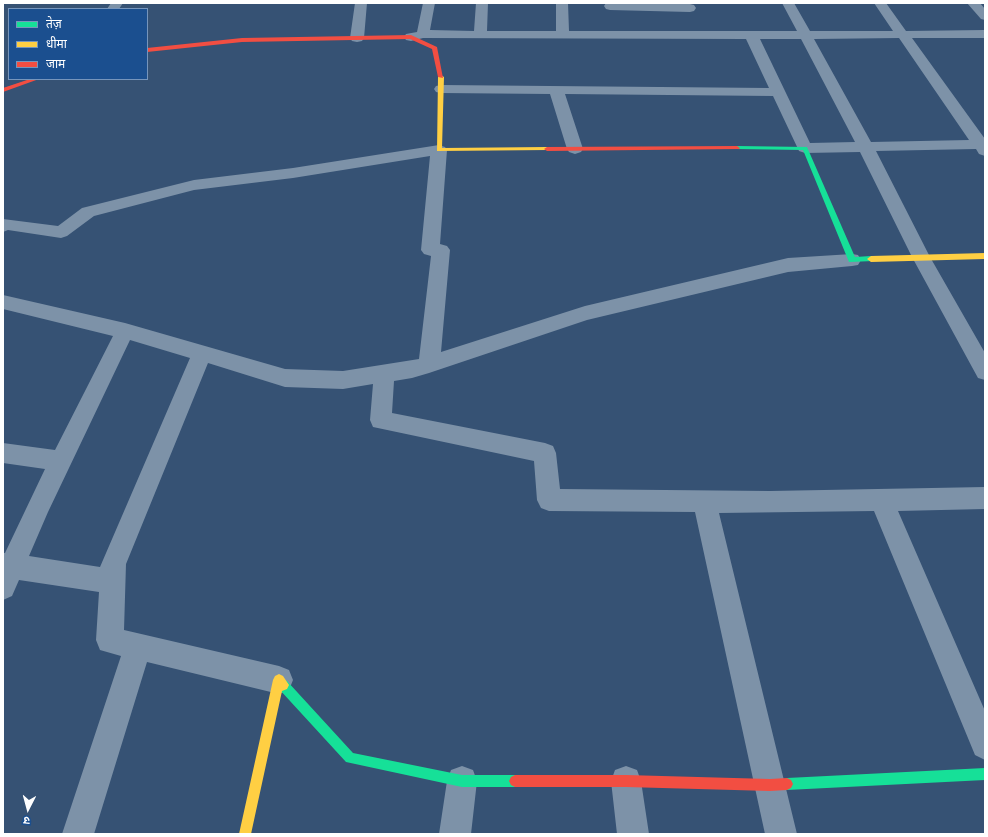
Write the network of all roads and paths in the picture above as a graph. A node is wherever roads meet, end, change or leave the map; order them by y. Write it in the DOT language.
graph roads {
  1 [pos="361,3"];
  2 [pos="429,3"];
  3 [pos="482,3"];
  4 [pos="562,3"];
  5 [pos="788,3"];
  6 [pos="880,3"];
  7 [pos="973,3"];
  8 [pos="610,5"];
  9 [pos="690,8"];
  10 [pos="985,16"];
  11 [pos="480,34"];
  12 [pos="903,34"];
  13 [pos="985,34"];
  14 [pos="417,35"];
  15 [pos="563,35"];
  16 [pos="751,35"];
  17 [pos="805,35"];
  18 [pos="616,36"];
  19 [pos="357,38"];
  20 [pos="148,50"];
  21 [pos="33,80"];
  22 [pos="441,89"];
  23 [pos="3,90"];
  24 [pos="556,90"];
  25 [pos="778,92"];
  26 [pos="865,146"];
  27 [pos="983,146"];
  28 [pos="805,148"];
  29 [pos="439,150"];
  30 [pos="575,150"];
  31 [pos="3,226"];
  32 [pos="985,256"];
  33 [pos="921,258"];
  34 [pos="852,260"];
  35 [pos="3,302"];
  36 [pos="125,331"];
  37 [pos="202,353"];
  38 [pos="429,365"];
  39 [pos="985,372"];
  40 [pos="384,374"];
  41 [pos="3,453"];
  42 [pos="61,461"];
  43 [pos="985,498"];
  44 [pos="881,500"];
  45 [pos="704,501"];
  46 [pos="6,573"];
  47 [pos="112,581"];
  48 [pos="138,646"];
  49 [pos="278,680"];
  50 [pos="985,745"];
  51 [pos="985,774"];
  52 [pos="462,781"];
  53 [pos="626,781"];
  54 [pos="770,785"];
  55 [pos="78,834"];
  56 [pos="245,834"];
  57 [pos="455,834"];
  58 [pos="633,834"];
  59 [pos="781,834"];
  1 -- 19 [label="street"];
  2 -- 14 [label="street"];
  3 -- 11 [label="street"];
  4 -- 15 [label="street"];
  5 -- 17 [label="street"];
  6 -- 12 [label="street"];
  7 -- 10 [label="street"];
  8 -- 9 [label="street"];
  8 -- 18 [label="street"];
  11 -- 14 [label="street"];
  11 -- 15 [label="street"];
  12 -- 13 [label="street"];
  12 -- 17 [label="street"];
  12 -- 27 [label="street"];
  14 -- 19 [label="street"];
  14 -- 22 [label="street"];
  15 -- 18 [label="street"];
  16 -- 17 [label="street"];
  16 -- 18 [label="street"];
  16 -- 25 [label="street"];
  17 -- 26 [label="street"];
  19 -- 20 [label="street"];
  21 -- 23 [label="street"];
  22 -- 24 [label="street"];
  22 -- 29 [label="street"];
  24 -- 25 [label="street"];
  24 -- 30 [label="street"];
  25 -- 28 [label="street"];
  26 -- 27 [label="street"];
  26 -- 28 [label="street"];
  26 -- 33 [label="street"];
  28 -- 30 [label="street"];
  28 -- 34 [label="street"];
  29 -- 30 [label="street"];
  29 -- 31 [label="street"];
  29 -- 38 [label="street"];
  32 -- 33 [label="street"];
  33 -- 34 [label="street"];
  33 -- 39 [label="street"];
  34 -- 38 [label="street"];
  35 -- 36 [label="street"];
  36 -- 37 [label="street"];
  36 -- 42 [label="street"];
  37 -- 40 [label="street"];
  37 -- 47 [label="street"];
  38 -- 40 [label="street"];
  40 -- 45 [label="street"];
  41 -- 42 [label="street"];
  42 -- 46 [label="street"];
  43 -- 44 [label="street"];
  44 -- 45 [label="street"];
  44 -- 50 [label="street"];
  45 -- 54 [label="street"];
  46 -- 47 [label="street"];
  47 -- 48 [label="street"];
  48 -- 49 [label="street"];
  48 -- 55 [label="street"];
  49 -- 52 [label="street"];
  49 -- 56 [label="street"];
  51 -- 54 [label="street"];
  52 -- 53 [label="street"];
  52 -- 57 [label="street"];
  53 -- 54 [label="street"];
  53 -- 58 [label="street"];
  54 -- 59 [label="street"];
}
